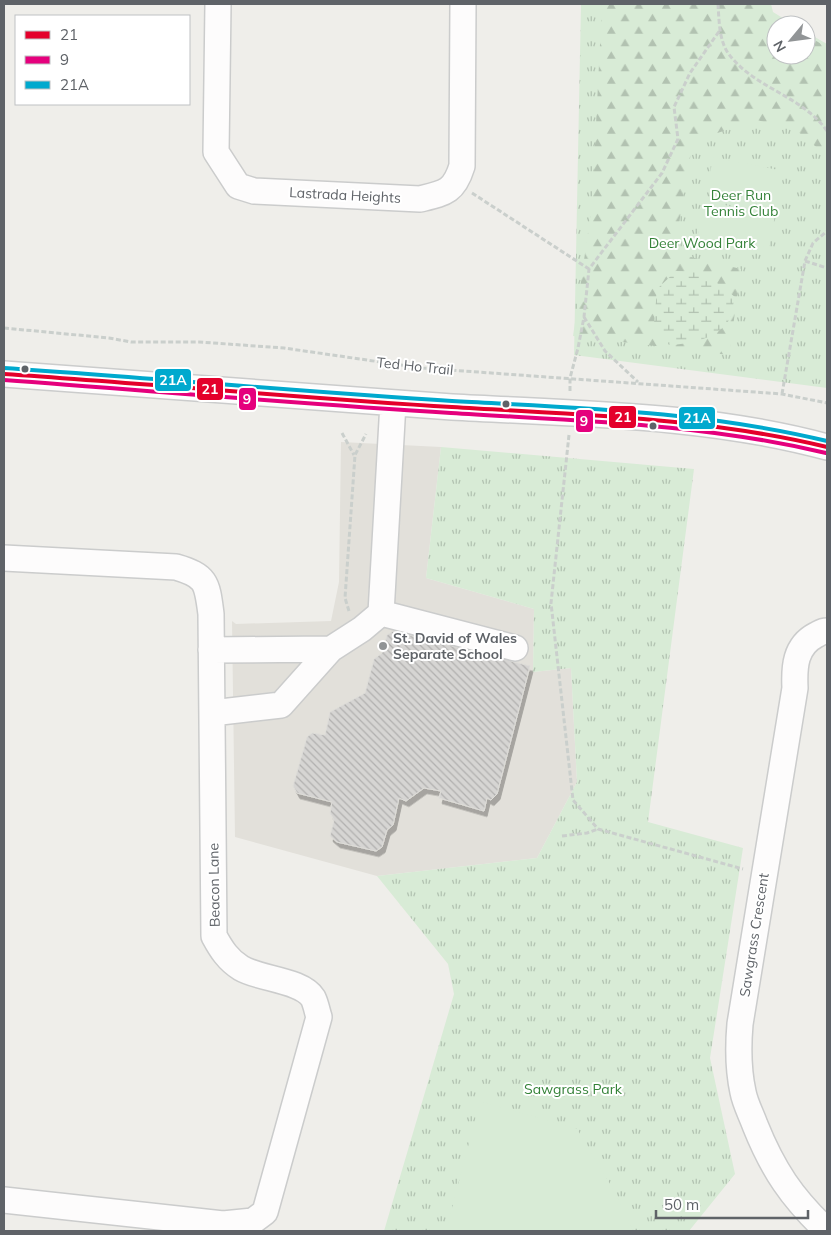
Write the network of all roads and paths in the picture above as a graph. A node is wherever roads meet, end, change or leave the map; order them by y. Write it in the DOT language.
graph roads {
  1 [pos="218,4"];
  2 [pos="463,4"];
  3 [pos="718,4"];
  4 [pos="720,30"];
  5 [pos="827,131"];
  6 [pos="456,183"];
  7 [pos="827,231"];
  8 [pos="805,261"];
  9 [pos="827,268"];
  10 [pos="589,269"];
  11 [pos="584,316"];
  12 [pos="4,328"];
  13 [pos="4,374"];
  14 [pos="570,378"];
  15 [pos="638,382"];
  16 [pos="570,393"];
  17 [pos="782,394"];
  18 [pos="393,403"];
  19 [pos="827,403"];
  20 [pos="342,432"];
  21 [pos="366,434"];
  22 [pos="569,437"];
  23 [pos="827,447"];
  24 [pos="354,455"];
  25 [pos="4,558"];
  26 [pos="381,613"];
  27 [pos="362,629"];
  28 [pos="827,632"];
  29 [pos="515,648"];
  30 [pos="331,649"];
  31 [pos="211,650"];
  32 [pos="212,713"];
  33 [pos="598,829"];
  34 [pos="562,836"];
  35 [pos="764,874"];
  36 [pos="4,1200"];
  37 [pos="827,1231"];
  1 -- 6 [label="street, Lastrada Heights"];
  2 -- 6 [label="street"];
  3 -- 4 [label="path"];
  4 -- 5 [label="path"];
  4 -- 10 [label="path"];
  6 -- 10 [label="path"];
  7 -- 8 [label="path"];
  8 -- 9 [label="path"];
  8 -- 17 [label="path"];
  10 -- 11 [label="path"];
  11 -- 14 [label="path"];
  11 -- 15 [label="path"];
  12 -- 14 [label="path, Ted Ho Trail"];
  13 -- 18 [label="street"];
  14 -- 15 [label="path, Ted Ho Trail"];
  14 -- 16 [label="path"];
  15 -- 17 [label="path, Ted Ho Trail"];
  17 -- 19 [label="path, Ted Ho Trail"];
  18 -- 23 [label="street"];
  18 -- 26 [label="street"];
  20 -- 24 [label="path"];
  21 -- 24 [label="path"];
  22 -- 33 [label="path"];
  24 -- 27 [label="path"];
  25 -- 31 [label="street, Beacon Lane"];
  26 -- 27 [label="street"];
  26 -- 29 [label="street"];
  27 -- 30 [label="street"];
  28 -- 35 [label="street, Sawgrass Crescent"];
  30 -- 31 [label="street"];
  30 -- 32 [label="street"];
  31 -- 32 [label="street, Beacon Lane"];
  32 -- 36 [label="street, Beacon Lane"];
  33 -- 34 [label="path"];
  33 -- 35 [label="path"];
  35 -- 37 [label="street, Sawgrass Crescent"];
}
